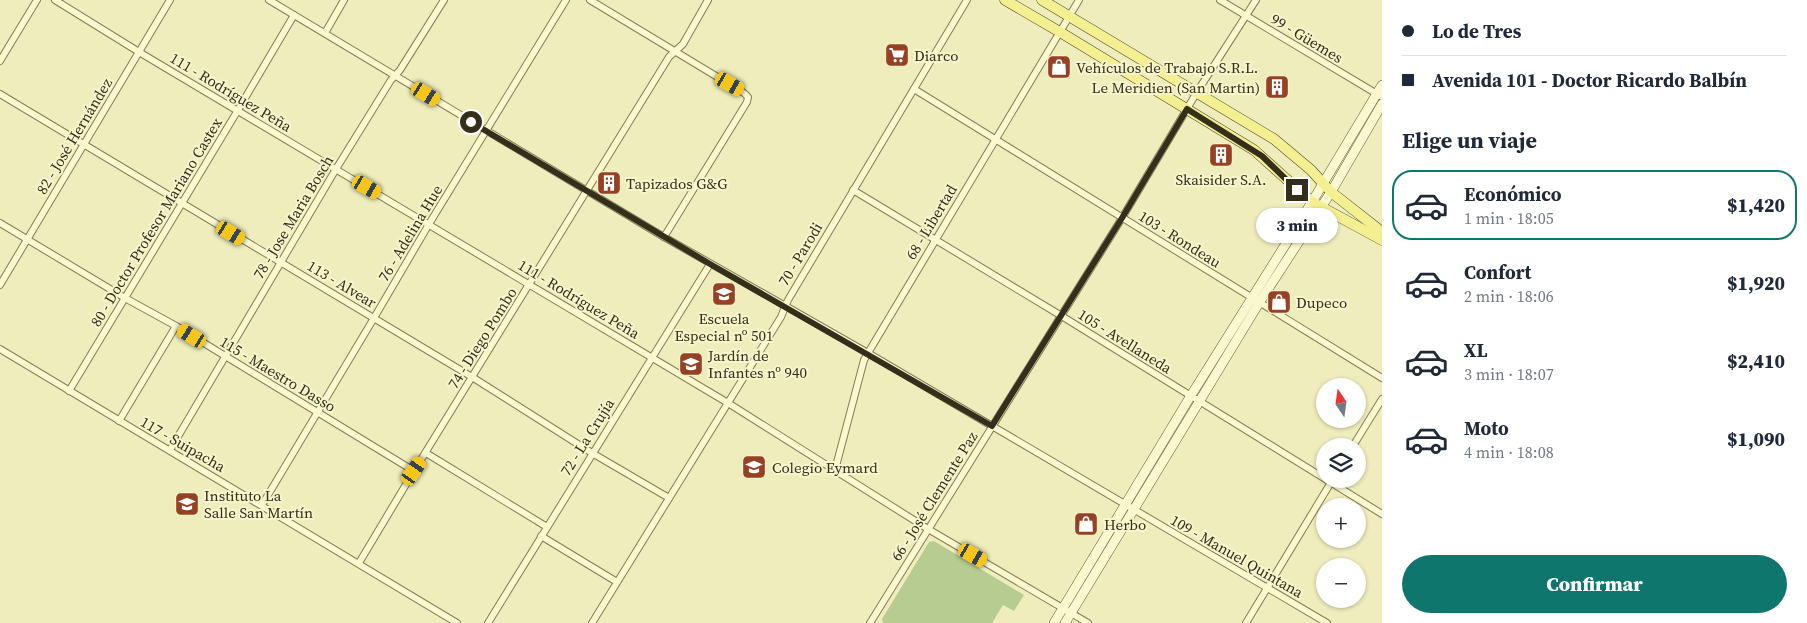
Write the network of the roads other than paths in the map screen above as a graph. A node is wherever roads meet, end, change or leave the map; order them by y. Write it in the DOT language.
graph roads {
  1 [pos="37,0"];
  2 [pos="55,0"];
  3 [pos="170,0"];
  4 [pos="269,0"];
  5 [pos="344,0"];
  6 [pos="444,0"];
  7 [pos="566,0"];
  8 [pos="590,0"];
  9 [pos="708,0"];
  10 [pos="967,0"];
  11 [pos="1005,0"];
  12 [pos="1042,0"];
  13 [pos="1079,0"];
  14 [pos="1220,0"];
  15 [pos="1256,0"];
  16 [pos="294,15"];
  17 [pos="1069,16"];
  18 [pos="1246,16"];
  19 [pos="1060,32"];
  20 [pos="325,33"];
  21 [pos="139,52"];
  22 [pos="675,52"];
  23 [pos="0,61"];
  24 [pos="395,75"];
  25 [pos="1382,85"];
  26 [pos="914,89"];
  27 [pos="1197,92"];
  28 [pos="0,94"];
  29 [pos="1379,95"];
  30 [pos="1382,104"];
  31 [pos="1187,109"];
  32 [pos="238,110"];
  33 [pos="486,131"];
  34 [pos="996,140"];
  35 [pos="83,144"];
  36 [pos="336,168"];
  37 [pos="1323,182"];
  38 [pos="853,190"];
  39 [pos="587,191"];
  40 [pos="1331,192"];
  41 [pos="181,204"];
  42 [pos="1316,204"];
  43 [pos="1122,218"];
  44 [pos="0,223"];
  45 [pos="429,224"];
  46 [pos="1382,232"];
  47 [pos="664,237"];
  48 [pos="27,239"];
  49 [pos="935,240"];
  50 [pos="1382,240"];
  51 [pos="280,262"];
  52 [pos="710,264"];
  53 [pos="530,284"];
  54 [pos="0,285"];
  55 [pos="125,298"];
  56 [pos="1255,300"];
  57 [pos="785,308"];
  58 [pos="1060,315"];
  59 [pos="374,318"];
  60 [pos="176,326"];
  61 [pos="0,349"];
  62 [pos="868,353"];
  63 [pos="225,356"];
  64 [pos="651,357"];
  65 [pos="472,377"];
  66 [pos="1382,378"];
  67 [pos="69,391"];
  68 [pos="1190,397"];
  69 [pos="1382,398"];
  70 [pos="1199,402"];
  71 [pos="728,403"];
  72 [pos="317,411"];
  73 [pos="119,421"];
  74 [pos="992,426"];
  75 [pos="1358,438"];
  76 [pos="170,450"];
  77 [pos="426,453"];
  78 [pos="592,453"];
  79 [pos="835,470"];
  80 [pos="414,471"];
  81 [pos="1316,472"];
  82 [pos="1327,488"];
  83 [pos="1342,488"];
  84 [pos="669,498"];
  85 [pos="262,505"];
  86 [pos="1125,505"];
  87 [pos="1134,510"];
  88 [pos="1382,514"];
  89 [pos="546,527"];
  90 [pos="928,528"];
  91 [pos="541,536"];
  92 [pos="359,563"];
  93 [pos="617,582"];
  94 [pos="1268,589"];
  95 [pos="1067,611"];
  96 [pos="457,623"];
  97 [pos="488,623"];
  98 [pos="592,623"];
  99 [pos="871,623"];
  100 [pos="1054,623"];
  101 [pos="1065,623"];
  102 [pos="1088,623"];
  103 [pos="1246,623"];
  104 [pos="1328,623"];
  1 -- 23 [label="street"];
  2 -- 21 [label="street, 111 - Rodríguez Peña"];
  3 -- 21 [label="street, 82 - José Hernández"];
  4 -- 16 [label="street, 109 - Manuel Quintana"];
  5 -- 20 [label="street"];
  6 -- 24 [label="street, 78 - Jose Maria Bosch"];
  7 -- 33 [label="street, 76 - Adelina Hue"];
  8 -- 22 [label="street"];
  9 -- 22 [label="street, 74 - Diego Pombo"];
  10 -- 26 [label="street, 70 - Parodi"];
  11 -- 19 [label="main road"];
  12 -- 17 [label="main road"];
  13 -- 17 [label="street, 68 - Libertad"];
  14 -- 18 [label="street, 99 - Güemes"];
  15 -- 18 [label="street, 66 - José Clemente Paz"];
  16 -- 20 [label="street, 109 - Manuel Quintana"];
  16 -- 32 [label="street, 80 - Doctor Profesor Mariano Castex"];
  17 -- 19 [label="street, 68 - Libertad"];
  17 -- 27 [label="main road"];
  18 -- 27 [label="street, 66 - José Clemente Paz"];
  18 -- 29 [label="street, 99 - Güemes"];
  19 -- 31 [label="main road"];
  19 -- 34 [label="street, 68 - Libertad"];
  20 -- 24 [label="street, 109 - Manuel Quintana"];
  21 -- 32 [label="street, 111 - Rodríguez Peña"];
  21 -- 35 [label="street, 82 - José Hernández"];
  22 -- 39 [label="street, 74 - Diego Pombo"];
  22 -- 47 [label="street"];
  24 -- 33 [label="street, 109 - Manuel Quintana"];
  24 -- 36 [label="street, 78 - Jose Maria Bosch"];
  25 -- 29 [label="main road"];
  26 -- 34 [label="street, 103 - Rondeau"];
  26 -- 38 [label="street, 70 - Parodi"];
  27 -- 31 [label="street, 66 - José Clemente Paz"];
  27 -- 37 [label="main road"];
  28 -- 35 [label="street, 113 - Alvear"];
  29 -- 37 [label="main road"];
  30 -- 40 [label="main road"];
  31 -- 42 [label="main road"];
  31 -- 43 [label="street, 66 - José Clemente Paz"];
  32 -- 36 [label="street, 111 - Rodríguez Peña"];
  32 -- 41 [label="street, 80 - Doctor Profesor Mariano Castex"];
  33 -- 39 [label="street, 109 - Manuel Quintana"];
  33 -- 45 [label="street, 76 - Adelina Hue"];
  34 -- 43 [label="street, 103 - Rondeau"];
  34 -- 49 [label="street, 68 - Libertad"];
  35 -- 41 [label="street, 113 - Alvear"];
  35 -- 48 [label="street, 82 - José Hernández"];
  36 -- 45 [label="street, 111 - Rodríguez Peña"];
  36 -- 51 [label="street, 78 - Jose Maria Bosch"];
  37 -- 40 [label="main road"];
  37 -- 42 [label="main road"];
  38 -- 49 [label="street, 105 - Avellaneda"];
  38 -- 57 [label="street, 70 - Parodi"];
  39 -- 47 [label="street, 109 - Manuel Quintana"];
  39 -- 53 [label="street, 74 - Diego Pombo"];
  40 -- 42 [label="main road"];
  40 -- 46 [label="main road"];
  41 -- 51 [label="street, 113 - Alvear"];
  41 -- 55 [label="street, 80 - Doctor Profesor Mariano Castex"];
  42 -- 50 [label="main road"];
  42 -- 56 [label="main road"];
  43 -- 56 [label="street, 103 - Rondeau"];
  43 -- 58 [label="street, 66 - José Clemente Paz"];
  44 -- 48 [label="street, 115 - Maestro Dasso"];
  45 -- 53 [label="street, 111 - Rodríguez Peña"];
  45 -- 59 [label="street, 76 - Adelina Hue"];
  47 -- 52 [label="street, 109 - Manuel Quintana"];
  48 -- 54 [label="street, 82 - José Hernández"];
  48 -- 55 [label="street, 115 - Maestro Dasso"];
  49 -- 58 [label="street, 105 - Avellaneda"];
  49 -- 62 [label="street, 68 - Libertad"];
  51 -- 59 [label="street, 113 - Alvear"];
  51 -- 63 [label="street, 78 - Jose Maria Bosch"];
  52 -- 57 [label="street, 109 - Manuel Quintana"];
  52 -- 64 [label="street, 72 - La Crujía"];
  53 -- 64 [label="street, 111 - Rodríguez Peña"];
  53 -- 65 [label="street, 74 - Diego Pombo"];
  55 -- 60 [label="street, 115 - Maestro Dasso"];
  55 -- 67 [label="street, 80 - Doctor Profesor Mariano Castex"];
  56 -- 66 [label="street, 103 - Rondeau"];
  56 -- 68 [label="main road"];
  56 -- 70 [label="main road"];
  57 -- 62 [label="street, 109 - Manuel Quintana"];
  57 -- 71 [label="street, 70 - Parodi"];
  58 -- 68 [label="street, 105 - Avellaneda"];
  58 -- 74 [label="street, 66 - José Clemente Paz"];
  59 -- 65 [label="street, 113 - Alvear"];
  59 -- 72 [label="street, 76 - Adelina Hue"];
  60 -- 63 [label="street, 115 - Maestro Dasso"];
  60 -- 73 [label="street"];
  61 -- 67 [label="street, 117 - Suipacha"];
  62 -- 74 [label="street, 109 - Manuel Quintana"];
  62 -- 79 [label="street, 68 - Libertad"];
  63 -- 72 [label="street, 115 - Maestro Dasso"];
  63 -- 76 [label="street, 78 - Jose Maria Bosch"];
  64 -- 71 [label="street, 111 - Rodríguez Peña"];
  64 -- 78 [label="street, 72 - La Crujía"];
  65 -- 77 [label="street, 74 - Diego Pombo"];
  65 -- 78 [label="street, 113 - Alvear"];
  67 -- 73 [label="street, 117 - Suipacha"];
  68 -- 70 [label="street, 105 - Avellaneda"];
  68 -- 86 [label="main road"];
  69 -- 75 [label="street"];
  70 -- 81 [label="street, 105 - Avellaneda"];
  70 -- 87 [label="main road"];
  71 -- 79 [label="street, 111 - Rodríguez Peña"];
  71 -- 84 [label="street, 70 - Parodi"];
  72 -- 80 [label="street, 115 - Maestro Dasso"];
  72 -- 85 [label="street, 76 - Adelina Hue"];
  73 -- 76 [label="street, 117 - Suipacha"];
  74 -- 86 [label="street, 109 - Manuel Quintana"];
  74 -- 90 [label="street, 66 - José Clemente Paz"];
  76 -- 85 [label="street, 117 - Suipacha"];
  77 -- 80 [label="street, 74 - Diego Pombo"];
  77 -- 89 [label="street"];
  78 -- 84 [label="street, 113 - Alvear"];
  78 -- 89 [label="street, 72 - La Crujía"];
  79 -- 90 [label="street, 111 - Rodríguez Peña"];
  80 -- 92 [label="street, 74 - Diego Pombo"];
  82 -- 94 [label="street"];
  83 -- 88 [label="street, 105 - Avellaneda"];
  84 -- 93 [label="street, 70 - Parodi"];
  85 -- 92 [label="street, 117 - Suipacha"];
  86 -- 87 [label="street, 109 - Manuel Quintana"];
  86 -- 95 [label="main road"];
  87 -- 94 [label="street, 109 - Manuel Quintana"];
  87 -- 95 [label="main road"];
  89 -- 91 [label="street, 72 - La Crujía"];
  90 -- 95 [label="street, 111 - Rodríguez Peña"];
  90 -- 99 [label="street, 66 - José Clemente Paz"];
  91 -- 93 [label="street"];
  91 -- 97 [label="street, 72 - La Crujía"];
  92 -- 96 [label="street, 117 - Suipacha"];
  93 -- 98 [label="street, 70 - Parodi"];
  94 -- 103 [label="street"];
  94 -- 104 [label="street, 109 - Manuel Quintana"];
  95 -- 100 [label="main road"];
  95 -- 101 [label="main road"];
  95 -- 102 [label="street, 111 - Rodríguez Peña"];
}
